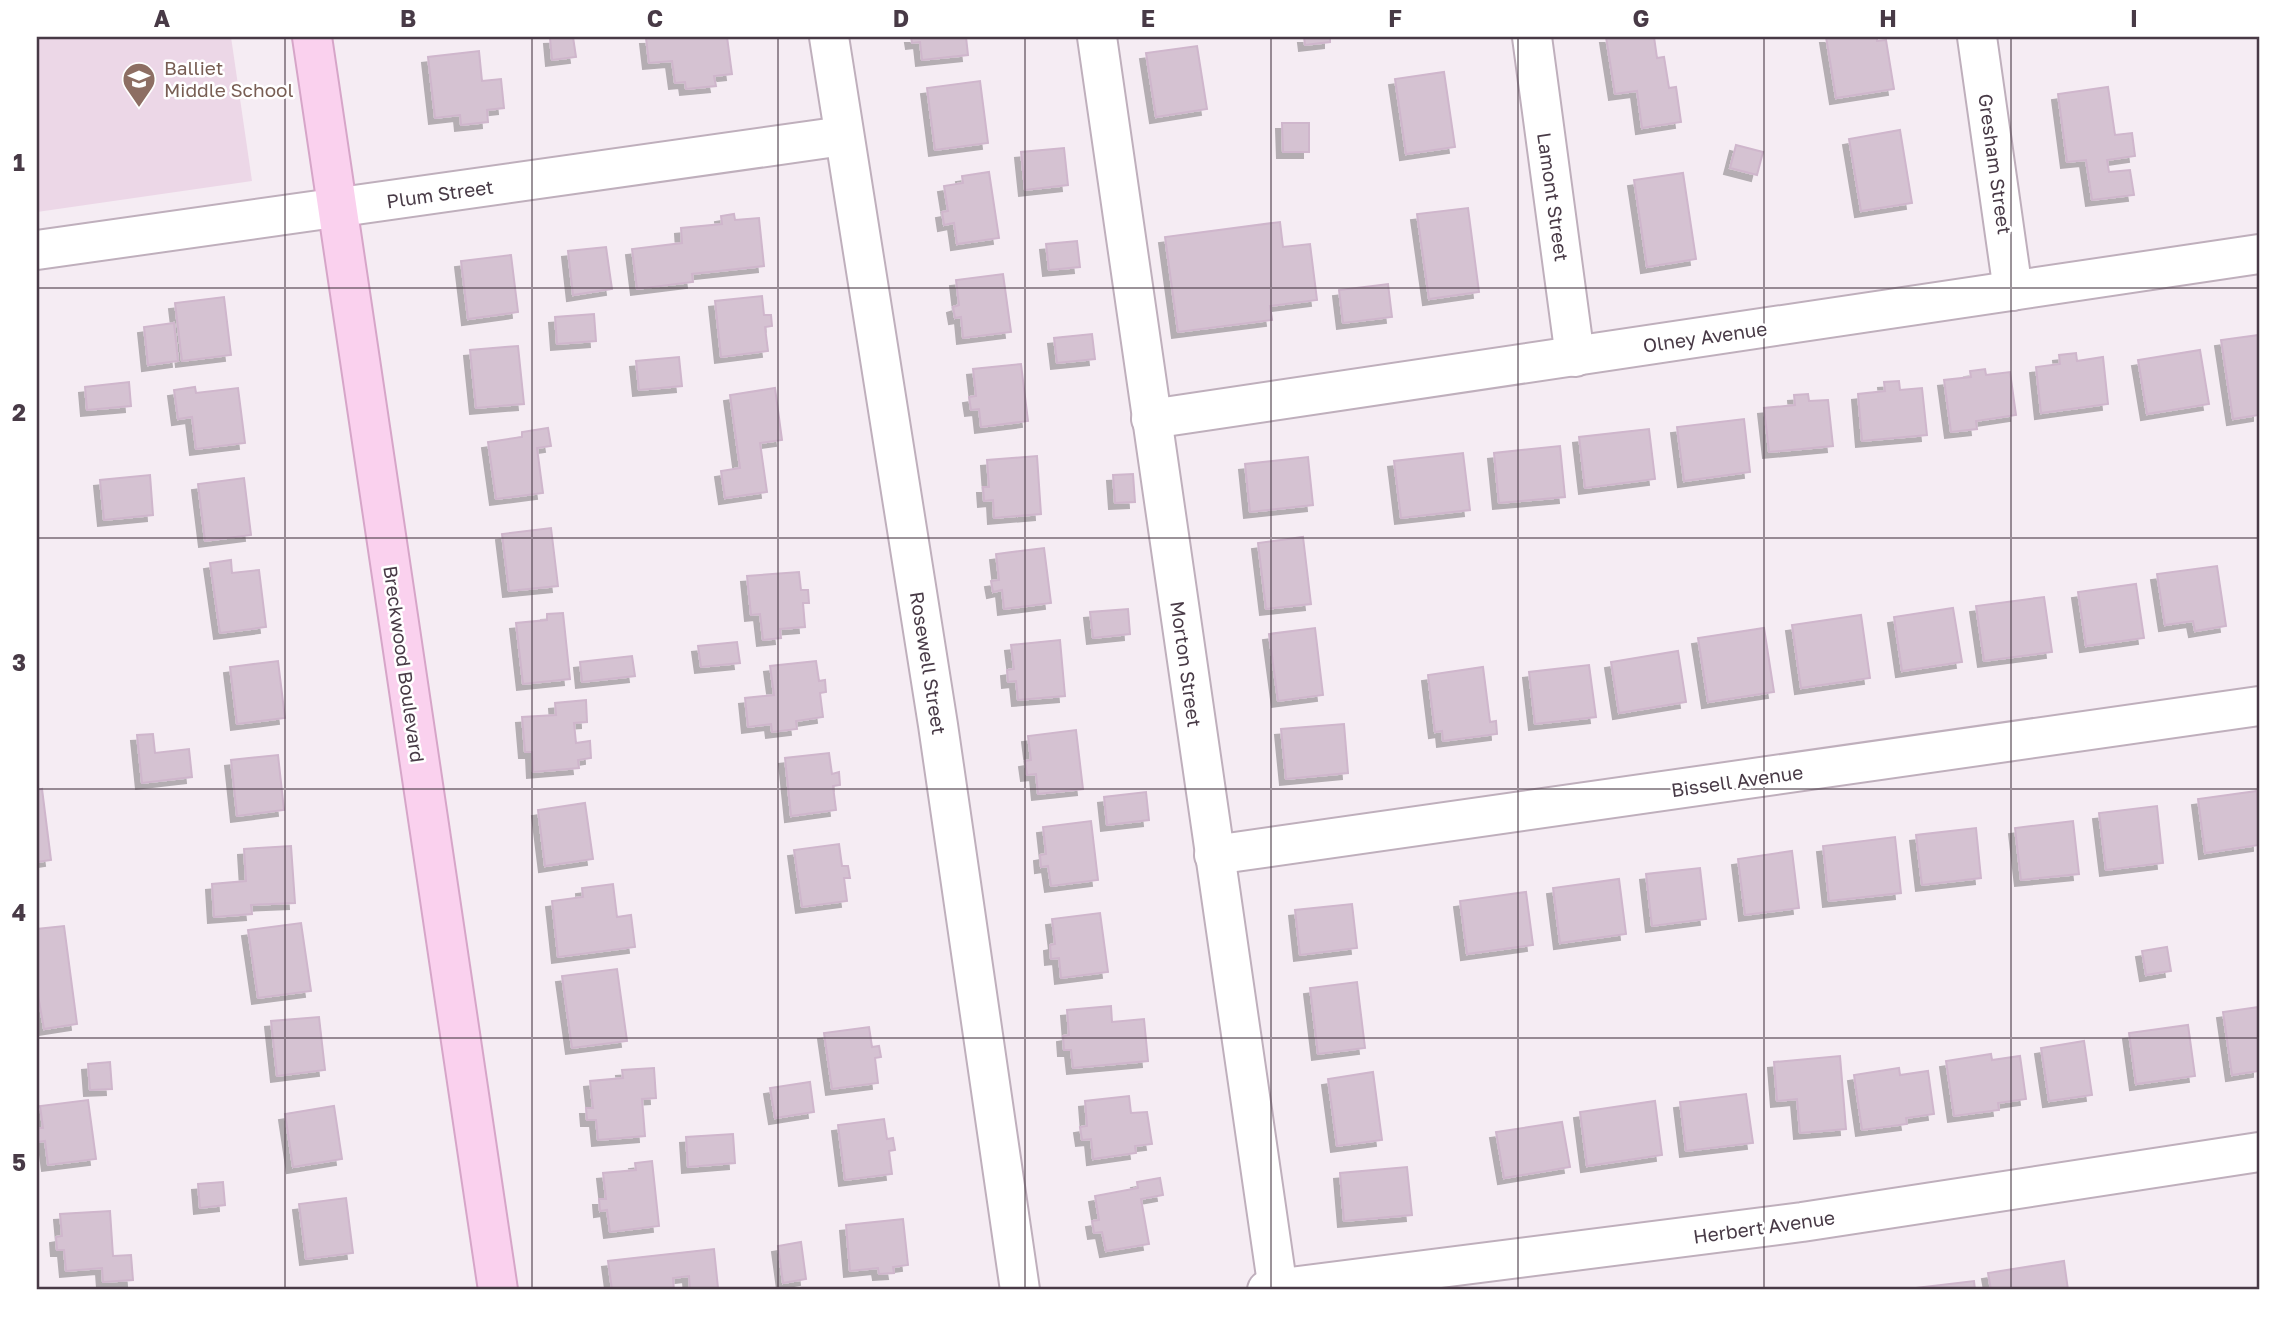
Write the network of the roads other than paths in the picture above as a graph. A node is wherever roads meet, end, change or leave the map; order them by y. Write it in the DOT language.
graph roads {
  1 [pos="312,37"];
  2 [pos="829,37"];
  3 [pos="1097,37"];
  4 [pos="1531,37"];
  5 [pos="1977,37"];
  6 [pos="843,136"];
  7 [pos="337,208"];
  8 [pos="37,250"];
  9 [pos="2259,254"];
  10 [pos="2013,291"];
  11 [pos="1575,356"];
  12 [pos="1151,419"];
  13 [pos="2259,706"];
  14 [pos="1214,855"];
  15 [pos="2259,1152"];
  16 [pos="498,1290"];
  17 [pos="1020,1290"];
  18 [pos="1274,1290"];
  1 -- 7 [label="main road, Breckwood Boulevard"];
  2 -- 6 [label="street, Rosewell Street"];
  3 -- 12 [label="street, Morton Street"];
  4 -- 11 [label="street, Lamont Street"];
  5 -- 10 [label="street, Gresham Street"];
  6 -- 7 [label="street, Plum Street"];
  6 -- 17 [label="street, Rosewell Street"];
  7 -- 8 [label="street, Plum Street"];
  7 -- 16 [label="main road, Breckwood Boulevard"];
  9 -- 10 [label="street, Olney Avenue"];
  10 -- 11 [label="street, Olney Avenue"];
  11 -- 12 [label="street, Olney Avenue"];
  12 -- 14 [label="street, Morton Street"];
  13 -- 14 [label="street, Bissell Avenue"];
  14 -- 18 [label="street, Morton Street"];
  15 -- 18 [label="street, Herbert Avenue"];
}
